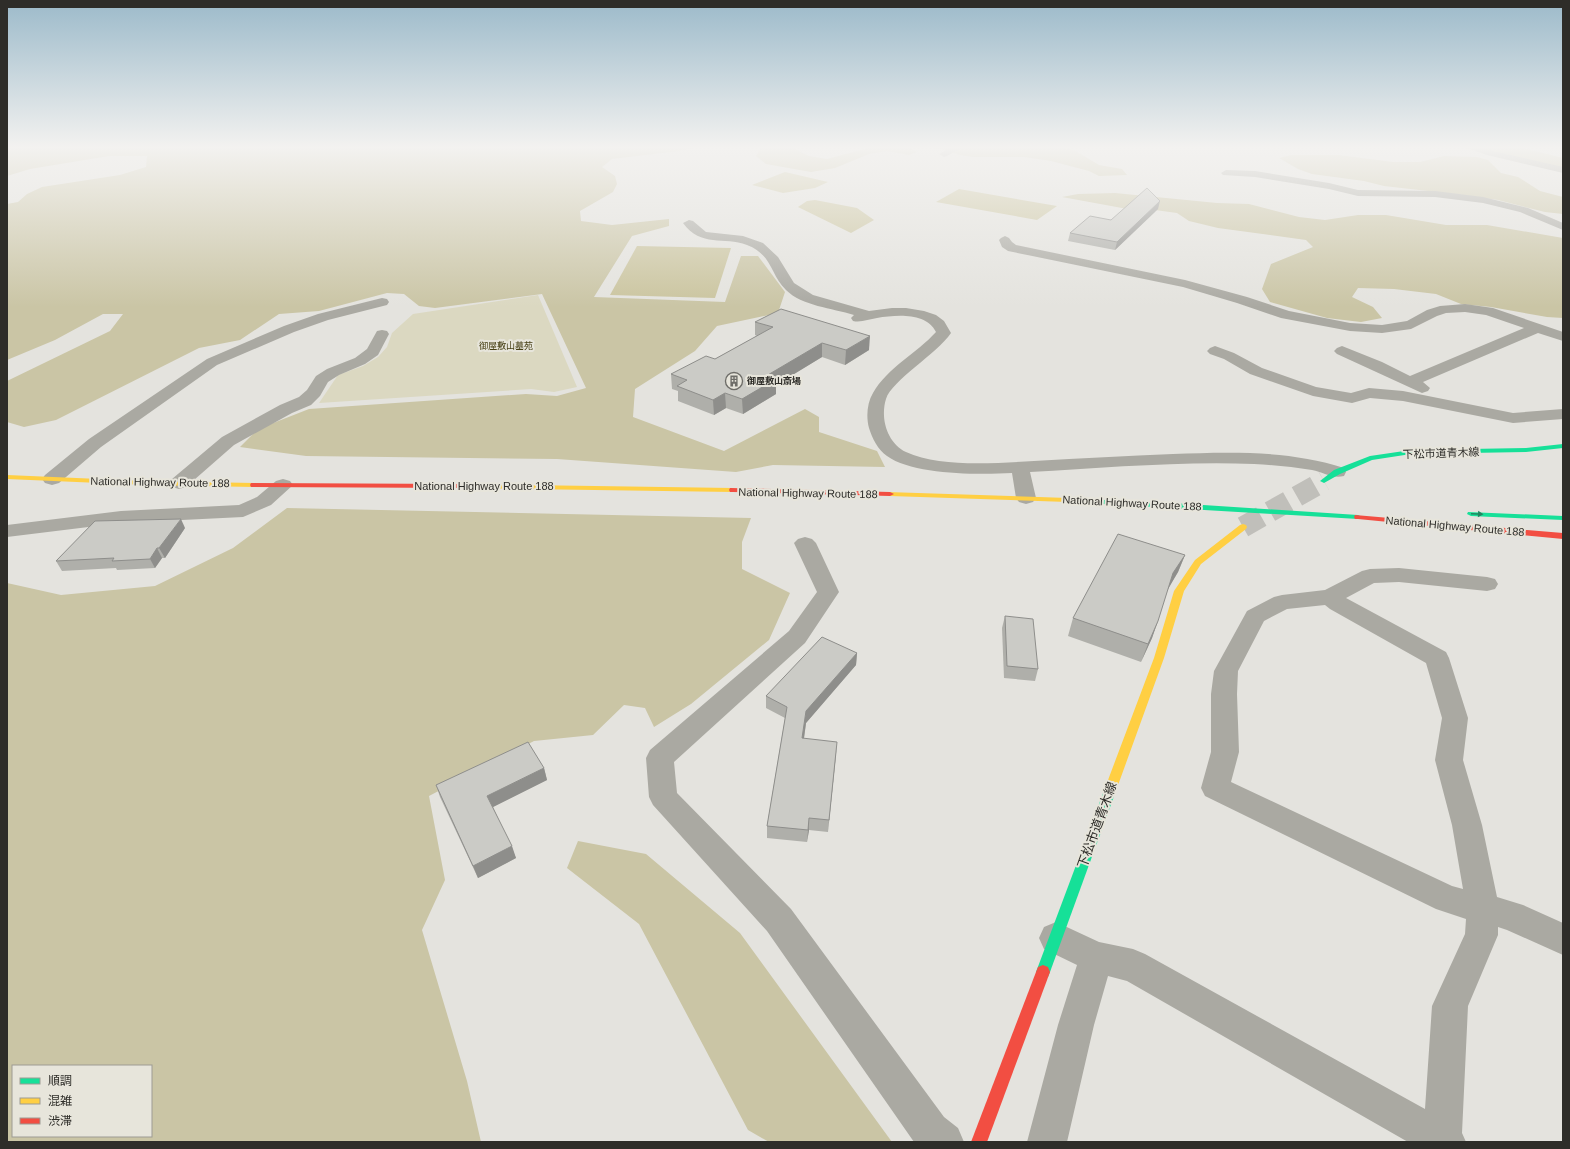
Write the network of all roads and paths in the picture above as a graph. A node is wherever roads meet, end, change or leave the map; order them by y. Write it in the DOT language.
graph roads {
  1 [pos="1480,200"];
  2 [pos="689,223"];
  3 [pos="1563,226"];
  4 [pos="1005,240"];
  5 [pos="1088,277"];
  6 [pos="1184,284"];
  7 [pos="382,302"];
  8 [pos="1538,328"];
  9 [pos="382,334"];
  10 [pos="1563,337"];
  11 [pos="1215,351"];
  12 [pos="1342,351"];
  13 [pos="1410,382"];
  14 [pos="1442,403"];
  15 [pos="1563,414"];
  16 [pos="1563,446"];
  17 [pos="1018,467"];
  18 [pos="7,476"];
  19 [pos="1331,476"];
  20 [pos="52,479"];
  21 [pos="7,482"];
  22 [pos="179,483"];
  23 [pos="283,485"];
  24 [pos="1026,498"];
  25 [pos="1298,512"];
  26 [pos="1416,513"];
  27 [pos="1463,513"];
  28 [pos="1563,518"];
  29 [pos="1243,527"];
  30 [pos="7,531"];
  31 [pos="1563,536"];
  32 [pos="805,543"];
  33 [pos="1487,584"];
  34 [pos="1330,597"];
  35 [pos="1483,909"];
  36 [pos="1056,938"];
  37 [pos="1563,939"];
  38 [pos="1096,957"];
  39 [pos="1443,1141"];
  40 [pos="944,1142"];
  41 [pos="979,1142"];
  42 [pos="1047,1142"];
  1 -- 3 [label="street"];
  2 -- 17 [label="street"];
  4 -- 6 [label="street"];
  5 -- 6 [label="street"];
  6 -- 8 [label="street"];
  7 -- 20 [label="street"];
  8 -- 10 [label="street"];
  8 -- 13 [label="street"];
  9 -- 22 [label="street"];
  11 -- 14 [label="street"];
  12 -- 13 [label="street"];
  13 -- 14 [label="street"];
  14 -- 15 [label="street"];
  16 -- 19 [label="main road, 下松市道青木線"];
  17 -- 19 [label="street"];
  17 -- 24 [label="street"];
  18 -- 20 [label="main road, National Highway Route 188"];
  20 -- 21 [label="main road, National Highway Route 188"];
  20 -- 22 [label="main road, National Highway Route 188"];
  22 -- 23 [label="main road, National Highway Route 188"];
  23 -- 24 [label="main road, National Highway Route 188"];
  23 -- 30 [label="street"];
  24 -- 25 [label="main road, National Highway Route 188"];
  25 -- 26 [label="main road"];
  25 -- 31 [label="main road, National Highway Route 188"];
  27 -- 28 [label="main road, one-way"];
  29 -- 36 [label="main road, 下松市道青木線"];
  32 -- 40 [label="street"];
  33 -- 34 [label="street"];
  34 -- 35 [label="street"];
  34 -- 35 [label="street"];
  35 -- 37 [label="street"];
  35 -- 39 [label="street"];
  36 -- 38 [label="street"];
  36 -- 41 [label="main road, 下松市道青木線"];
  38 -- 39 [label="street"];
  38 -- 42 [label="street"];
}
